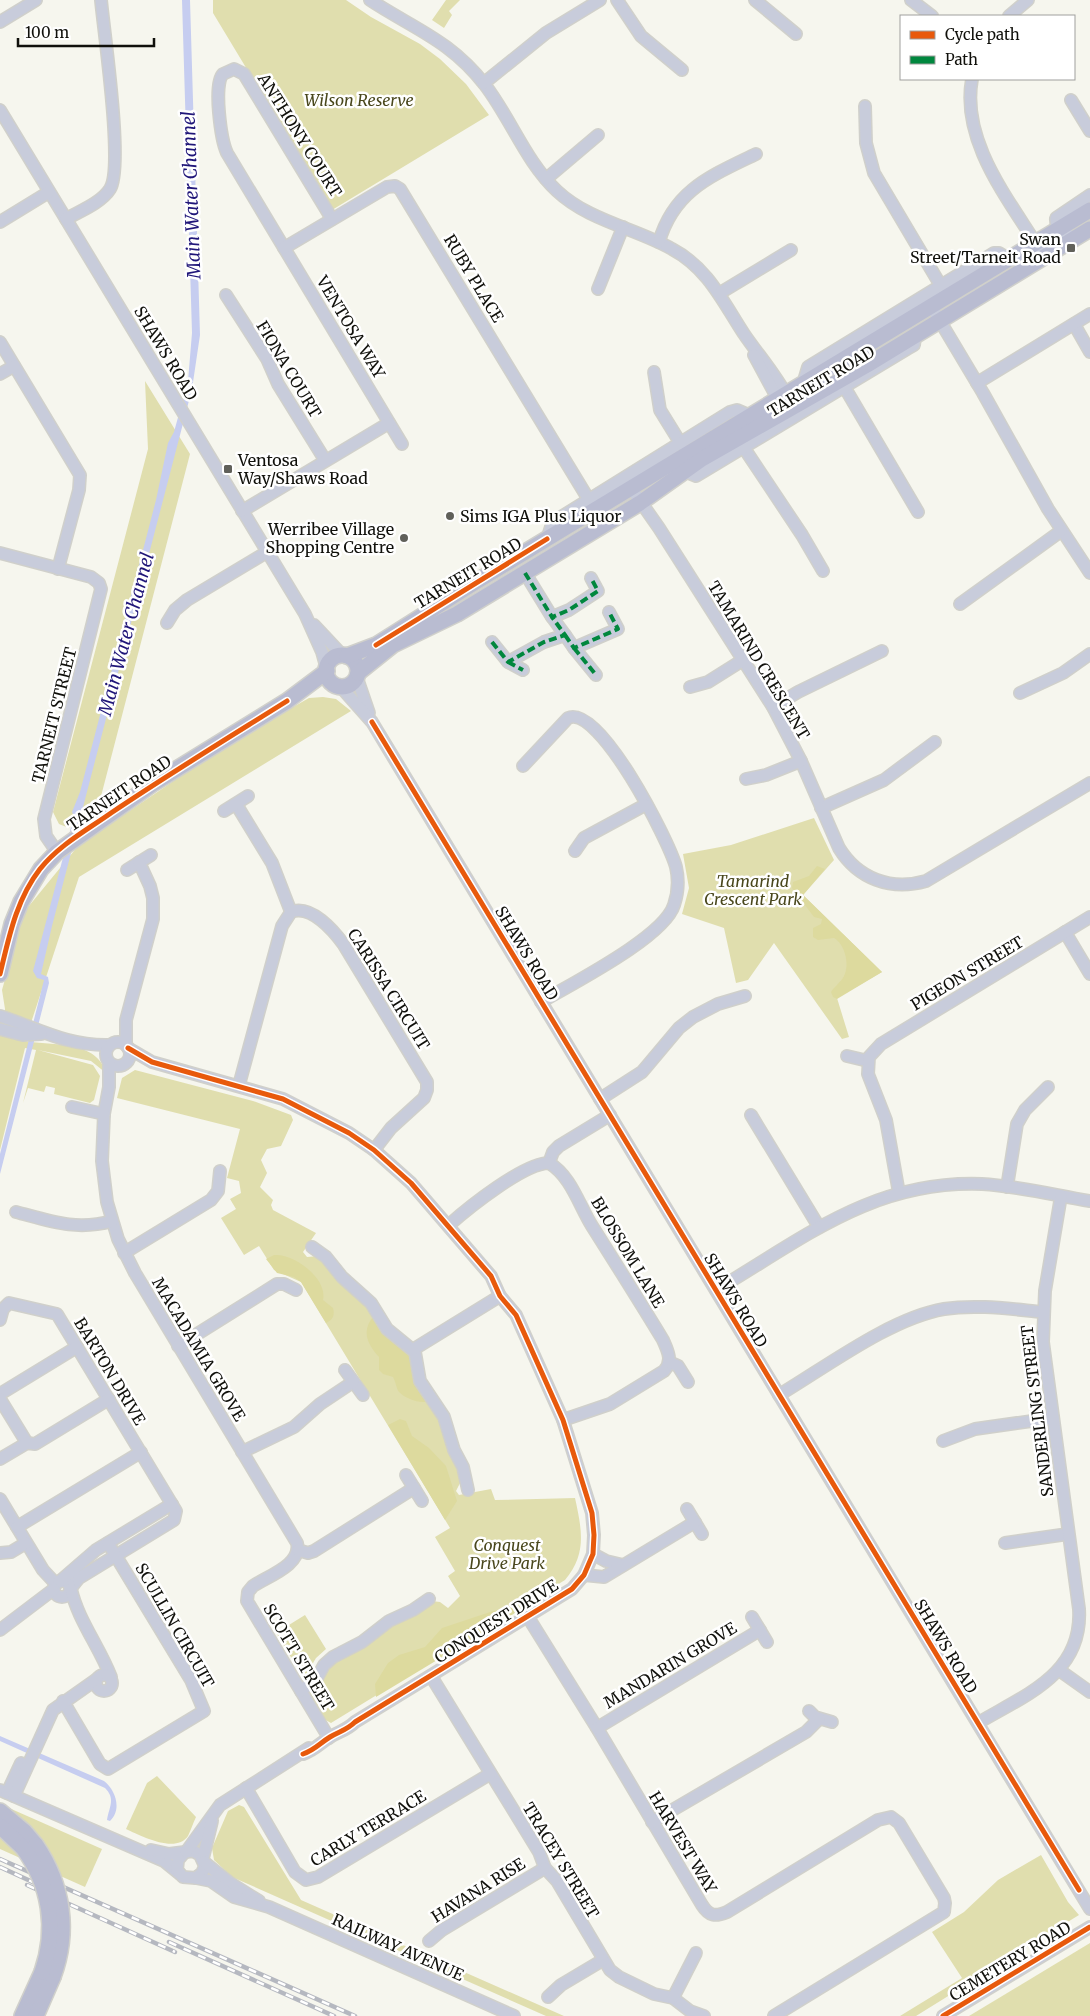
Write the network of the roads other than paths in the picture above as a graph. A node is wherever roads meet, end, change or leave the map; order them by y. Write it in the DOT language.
graph roads {
  1 [pos="36,0"];
  2 [pos="101,0"];
  3 [pos="370,0"];
  4 [pos="600,0"];
  5 [pos="617,0"];
  6 [pos="755,0"];
  7 [pos="911,0"];
  8 [pos="1028,0"];
  9 [pos="931,15"];
  10 [pos="1010,15"];
  11 [pos="0,22"];
  12 [pos="796,34"];
  13 [pos="682,70"];
  14 [pos="972,80"];
  15 [pos="484,83"];
  16 [pos="1071,100"];
  17 [pos="866,106"];
  18 [pos="0,110"];
  19 [pos="1090,131"];
  20 [pos="598,135"];
  21 [pos="756,154"];
  22 [pos="546,179"];
  23 [pos="49,192"];
  24 [pos="1090,195"];
  25 [pos="1090,210"];
  26 [pos="332,218"];
  27 [pos="66,219"];
  28 [pos="0,222"];
  29 [pos="623,227"];
  30 [pos="1058,229"];
  31 [pos="1090,229"];
  32 [pos="1075,238"];
  33 [pos="659,242"];
  34 [pos="1036,243"];
  35 [pos="284,248"];
  36 [pos="791,250"];
  37 [pos="1044,257"];
  38 [pos="1009,259"];
  39 [pos="940,286"];
  40 [pos="598,289"];
  41 [pos="720,293"];
  42 [pos="226,295"];
  43 [pos="931,306"];
  44 [pos="1090,314"];
  45 [pos="940,320"];
  46 [pos="906,322"];
  47 [pos="1074,324"];
  48 [pos="914,335"];
  49 [pos="0,342"];
  50 [pos="1090,352"];
  51 [pos="14,366"];
  52 [pos="654,372"];
  53 [pos="0,374"];
  54 [pos="807,382"];
  55 [pos="977,383"];
  56 [pos="845,388"];
  57 [pos="823,389"];
  58 [pos="786,403"];
  59 [pos="751,416"];
  60 [pos="389,423"];
  61 [pos="402,444"];
  62 [pos="680,444"];
  63 [pos="744,448"];
  64 [pos="325,460"];
  65 [pos="684,472"];
  66 [pos="633,487"];
  67 [pos="589,500"];
  68 [pos="642,501"];
  69 [pos="242,511"];
  70 [pos="918,512"];
  71 [pos="1061,531"];
  72 [pos="547,539"];
  73 [pos="267,552"];
  74 [pos="0,553"];
  75 [pos="58,569"];
  76 [pos="497,569"];
  77 [pos="823,571"];
  78 [pos="525,573"];
  79 [pos="1090,573"];
  80 [pos="591,578"];
  81 [pos="474,583"];
  82 [pos="506,584"];
  83 [pos="482,599"];
  84 [pos="960,604"];
  85 [pos="609,612"];
  86 [pos="305,614"];
  87 [pos="552,617"];
  88 [pos="167,623"];
  89 [pos="565,635"];
  90 [pos="492,642"];
  91 [pos="574,648"];
  92 [pos="882,650"];
  93 [pos="1090,654"];
  94 [pos="345,656"];
  95 [pos="743,660"];
  96 [pos="508,662"];
  97 [pos="327,670"];
  98 [pos="523,670"];
  99 [pos="357,676"];
  100 [pos="596,676"];
  101 [pos="338,686"];
  102 [pos="690,687"];
  103 [pos="1020,693"];
  104 [pos="288,701"];
  105 [pos="773,707"];
  106 [pos="372,722"];
  107 [pos="935,742"];
  108 [pos="801,761"];
  109 [pos="523,766"];
  110 [pos="746,779"];
  111 [pos="1089,787"];
  112 [pos="248,796"];
  113 [pos="236,804"];
  114 [pos="645,805"];
  115 [pos="821,808"];
  116 [pos="224,811"];
  117 [pos="574,851"];
  118 [pos="57,852"];
  119 [pos="151,855"];
  120 [pos="139,862"];
  121 [pos="127,870"];
  122 [pos="291,912"];
  123 [pos="1090,917"];
  124 [pos="1065,932"];
  125 [pos="0,974"];
  126 [pos="1090,974"];
  127 [pos="745,996"];
  128 [pos="542,1002"];
  129 [pos="0,1016"];
  130 [pos="126,1020"];
  131 [pos="0,1030"];
  132 [pos="46,1034"];
  133 [pos="110,1044"];
  134 [pos="87,1046"];
  135 [pos="127,1047"];
  136 [pos="847,1056"];
  137 [pos="107,1060"];
  138 [pos="152,1062"];
  139 [pos="868,1062"];
  140 [pos="124,1064"];
  141 [pos="239,1085"];
  142 [pos="109,1087"];
  143 [pos="1048,1087"];
  144 [pos="600,1099"];
  145 [pos="72,1107"];
  146 [pos="104,1114"];
  147 [pos="610,1115"];
  148 [pos="751,1115"];
  149 [pos="374,1150"];
  150 [pos="549,1163"];
  151 [pos="220,1171"];
  152 [pos="1007,1187"];
  153 [pos="898,1192"];
  154 [pos="1061,1196"];
  155 [pos="1090,1201"];
  156 [pos="16,1212"];
  157 [pos="112,1221"];
  158 [pos="449,1225"];
  159 [pos="819,1227"];
  160 [pos="312,1247"];
  161 [pos="124,1253"];
  162 [pos="296,1290"];
  163 [pos="716,1290"];
  164 [pos="497,1298"];
  165 [pos="1043,1312"];
  166 [pos="0,1320"];
  167 [pos="178,1346"];
  168 [pos="77,1347"];
  169 [pos="414,1349"];
  170 [pos="670,1362"];
  171 [pos="345,1370"];
  172 [pos="353,1382"];
  173 [pos="688,1382"];
  174 [pos="0,1394"];
  175 [pos="779,1395"];
  176 [pos="363,1396"];
  177 [pos="0,1398"];
  178 [pos="109,1400"];
  179 [pos="1053,1418"];
  180 [pos="563,1420"];
  181 [pos="943,1441"];
  182 [pos="27,1443"];
  183 [pos="141,1452"];
  184 [pos="242,1452"];
  185 [pos="0,1459"];
  186 [pos="406,1475"];
  187 [pos="414,1488"];
  188 [pos="468,1490"];
  189 [pos="0,1500"];
  190 [pos="422,1501"];
  191 [pos="172,1504"];
  192 [pos="687,1509"];
  193 [pos="695,1522"];
  194 [pos="17,1527"];
  195 [pos="702,1534"];
  196 [pos="1068,1534"];
  197 [pos="26,1543"];
  198 [pos="108,1543"];
  199 [pos="1005,1543"];
  200 [pos="298,1550"];
  201 [pos="0,1553"];
  202 [pos="593,1554"];
  203 [pos="115,1555"];
  204 [pos="623,1565"];
  205 [pos="584,1575"];
  206 [pos="71,1588"];
  207 [pos="57,1589"];
  208 [pos="429,1599"];
  209 [pos="75,1606"];
  210 [pos="528,1617"];
  211 [pos="752,1617"];
  212 [pos="0,1630"];
  213 [pos="760,1630"];
  214 [pos="767,1642"];
  215 [pos="1060,1670"];
  216 [pos="430,1676"];
  217 [pos="300,1691"];
  218 [pos="1090,1692"];
  219 [pos="60,1703"];
  220 [pos="809,1711"];
  221 [pos="819,1719"];
  222 [pos="832,1722"];
  223 [pos="978,1724"];
  224 [pos="597,1728"];
  225 [pos="327,1735"];
  226 [pos="490,1774"];
  227 [pos="246,1788"];
  228 [pos="7,1793"];
  229 [pos="0,1811"];
  230 [pos="214,1812"];
  231 [pos="652,1822"];
  232 [pos="0,1826"];
  233 [pos="29,1846"];
  234 [pos="127,1846"];
  235 [pos="185,1853"];
  236 [pos="204,1860"];
  237 [pos="545,1868"];
  238 [pos="180,1874"];
  239 [pos="196,1878"];
  240 [pos="269,1907"];
  241 [pos="1090,1909"];
  242 [pos="1090,1926"];
  243 [pos="429,1941"];
  244 [pos="696,1953"];
  245 [pos="603,1960"];
  246 [pos="48,1975"];
  247 [pos="548,1997"];
  248 [pos="673,1998"];
  249 [pos="22,2016"];
  250 [pos="36,2016"];
  251 [pos="514,2016"];
  252 [pos="704,2016"];
  253 [pos="774,2016"];
  254 [pos="943,2016"];
  1 -- 11 [label="street"];
  2 -- 27 [label="street"];
  3 -- 15 [label="street"];
  4 -- 15 [label="street"];
  5 -- 13 [label="street"];
  6 -- 12 [label="street"];
  7 -- 9 [label="street"];
  8 -- 10 [label="street"];
  14 -- 34 [label="street"];
  15 -- 22 [label="street"];
  16 -- 19 [label="street"];
  17 -- 39 [label="street"];
  18 -- 23 [label="street, SHAWS ROAD"];
  20 -- 22 [label="street"];
  21 -- 33 [label="street"];
  22 -- 29 [label="street"];
  23 -- 27 [label="street, SHAWS ROAD"];
  23 -- 28 [label="street"];
  24 -- 30 [label="street"];
  25 -- 30 [label="main road, TARNEIT ROAD"];
  26 -- 35 [label="street, RUBY PLACE"];
  26 -- 35 [label="street, ANTHONY COURT"];
  26 -- 67 [label="street, RUBY PLACE"];
  27 -- 69 [label="street, SHAWS ROAD"];
  29 -- 33 [label="street"];
  29 -- 40 [label="street"];
  30 -- 32 [label="street"];
  30 -- 34 [label="main road, TARNEIT ROAD"];
  31 -- 32 [label="main road, TARNEIT ROAD"];
  32 -- 37 [label="main road, TARNEIT ROAD"];
  33 -- 41 [label="street"];
  34 -- 37 [label="street"];
  34 -- 38 [label="main road, TARNEIT ROAD"];
  35 -- 60 [label="street, VENTOSA WAY"];
  36 -- 41 [label="street"];
  37 -- 45 [label="main road, TARNEIT ROAD"];
  38 -- 39 [label="street, TARNEIT ROAD"];
  38 -- 43 [label="main road, TARNEIT ROAD"];
  39 -- 54 [label="street, TARNEIT ROAD"];
  41 -- 58 [label="street"];
  42 -- 64 [label="street, FIONA COURT"];
  43 -- 45 [label="street"];
  43 -- 46 [label="main road, TARNEIT ROAD"];
  44 -- 47 [label="street"];
  45 -- 48 [label="main road, TARNEIT ROAD"];
  45 -- 55 [label="street"];
  46 -- 48 [label="main road"];
  46 -- 54 [label="main road, TARNEIT ROAD"];
  47 -- 50 [label="street"];
  47 -- 55 [label="street"];
  48 -- 56 [label="street, TARNEIT ROAD"];
  48 -- 57 [label="main road, TARNEIT ROAD"];
  49 -- 51 [label="street"];
  51 -- 53 [label="street"];
  51 -- 75 [label="street"];
  52 -- 62 [label="street"];
  54 -- 57 [label="street, TARNEIT ROAD"];
  54 -- 58 [label="main road, TARNEIT ROAD"];
  55 -- 71 [label="street"];
  56 -- 63 [label="street, TARNEIT ROAD"];
  56 -- 70 [label="street"];
  57 -- 58 [label="main road, TARNEIT ROAD"];
  58 -- 59 [label="main road, TARNEIT ROAD"];
  58 -- 65 [label="main road, TARNEIT ROAD"];
  59 -- 62 [label="street, TARNEIT ROAD"];
  59 -- 66 [label="main road, TARNEIT ROAD"];
  60 -- 61 [label="street, VENTOSA WAY"];
  60 -- 64 [label="street"];
  62 -- 67 [label="street, TARNEIT ROAD"];
  63 -- 65 [label="street, TARNEIT ROAD"];
  63 -- 77 [label="street"];
  64 -- 69 [label="street"];
  65 -- 68 [label="main road, TARNEIT ROAD"];
  66 -- 68 [label="street, TAMARIND CRESCENT"];
  66 -- 72 [label="main road, TARNEIT ROAD"];
  67 -- 72 [label="street, TARNEIT ROAD"];
  68 -- 78 [label="main road, TARNEIT ROAD"];
  68 -- 95 [label="street, TAMARIND CRESCENT"];
  69 -- 73 [label="street, SHAWS ROAD"];
  71 -- 79 [label="street"];
  71 -- 84 [label="street"];
  72 -- 76 [label="main road, TARNEIT ROAD"];
  73 -- 86 [label="street, SHAWS ROAD"];
  73 -- 88 [label="street"];
  74 -- 75 [label="street"];
  75 -- 118 [label="street, TARNEIT STREET"];
  76 -- 81 [label="main road, TARNEIT ROAD"];
  76 -- 82 [label="main road"];
  78 -- 82 [label="main road, TARNEIT ROAD"];
  78 -- 87 [label="street"];
  80 -- 87 [label="street"];
  81 -- 83 [label="main road"];
  81 -- 94 [label="main road, TARNEIT ROAD"];
  82 -- 83 [label="main road, TARNEIT ROAD"];
  83 -- 99 [label="main road, TARNEIT ROAD"];
  85 -- 91 [label="street"];
  86 -- 94 [label="street, SHAWS ROAD"];
  86 -- 97 [label="street, SHAWS ROAD"];
  87 -- 89 [label="street"];
  89 -- 91 [label="street"];
  89 -- 96 [label="street"];
  90 -- 96 [label="street"];
  91 -- 100 [label="street"];
  92 -- 105 [label="street"];
  93 -- 103 [label="street"];
  94 -- 97 [label="main road"];
  94 -- 99 [label="main road"];
  95 -- 102 [label="street"];
  95 -- 105 [label="street, TAMARIND CRESCENT"];
  96 -- 98 [label="street"];
  97 -- 101 [label="main road"];
  97 -- 104 [label="main road, TARNEIT ROAD"];
  99 -- 101 [label="main road"];
  99 -- 106 [label="street, SHAWS ROAD"];
  101 -- 104 [label="main road, TARNEIT ROAD"];
  101 -- 106 [label="street, SHAWS ROAD"];
  104 -- 118 [label="main road, TARNEIT ROAD"];
  105 -- 108 [label="street, TAMARIND CRESCENT"];
  106 -- 128 [label="street, SHAWS ROAD"];
  107 -- 115 [label="street"];
  108 -- 110 [label="street"];
  108 -- 115 [label="street, TAMARIND CRESCENT"];
  109 -- 114 [label="street"];
  111 -- 115 [label="street, TAMARIND CRESCENT"];
  112 -- 113 [label="street"];
  113 -- 116 [label="street"];
  113 -- 122 [label="street"];
  114 -- 117 [label="street"];
  114 -- 128 [label="street"];
  118 -- 125 [label="main road, TARNEIT ROAD"];
  119 -- 120 [label="street"];
  120 -- 121 [label="street"];
  120 -- 130 [label="street"];
  122 -- 141 [label="street"];
  122 -- 149 [label="street, CARISSA CIRCUIT"];
  123 -- 124 [label="street, PIGEON STREET"];
  124 -- 126 [label="street"];
  124 -- 139 [label="street, PIGEON STREET"];
  127 -- 144 [label="street"];
  128 -- 144 [label="street, SHAWS ROAD"];
  129 -- 132 [label="street"];
  130 -- 133 [label="street"];
  130 -- 135 [label="street"];
  131 -- 132 [label="street"];
  132 -- 134 [label="street"];
  133 -- 134 [label="street"];
  133 -- 135 [label="street"];
  133 -- 137 [label="street"];
  134 -- 137 [label="street"];
  135 -- 138 [label="street, CONQUEST DRIVE"];
  135 -- 140 [label="street"];
  136 -- 139 [label="street"];
  137 -- 140 [label="street"];
  137 -- 142 [label="street, MACADAMIA GROVE"];
  138 -- 140 [label="street, CONQUEST DRIVE"];
  138 -- 141 [label="street, CONQUEST DRIVE"];
  139 -- 153 [label="street"];
  140 -- 142 [label="street, MACADAMIA GROVE"];
  141 -- 149 [label="street, CONQUEST DRIVE"];
  142 -- 146 [label="street, MACADAMIA GROVE"];
  143 -- 152 [label="street"];
  144 -- 147 [label="street, SHAWS ROAD"];
  145 -- 146 [label="street"];
  146 -- 157 [label="street, MACADAMIA GROVE"];
  147 -- 150 [label="street"];
  147 -- 163 [label="street, SHAWS ROAD"];
  148 -- 159 [label="street"];
  149 -- 158 [label="street, CONQUEST DRIVE"];
  150 -- 158 [label="street"];
  150 -- 170 [label="street, BLOSSOM LANE"];
  151 -- 161 [label="street"];
  152 -- 153 [label="street"];
  152 -- 154 [label="street"];
  153 -- 159 [label="street"];
  154 -- 155 [label="street"];
  154 -- 165 [label="street, SANDERLING STREET"];
  156 -- 157 [label="street"];
  157 -- 161 [label="street, MACADAMIA GROVE"];
  158 -- 164 [label="street, CONQUEST DRIVE"];
  159 -- 163 [label="street"];
  160 -- 169 [label="street"];
  161 -- 167 [label="street, MACADAMIA GROVE"];
  162 -- 167 [label="street"];
  163 -- 175 [label="street, SHAWS ROAD"];
  164 -- 169 [label="street"];
  164 -- 180 [label="street, CONQUEST DRIVE"];
  165 -- 175 [label="street"];
  165 -- 179 [label="street, SANDERLING STREET"];
  166 -- 168 [label="street, BARTON DRIVE"];
  167 -- 184 [label="street, MACADAMIA GROVE"];
  168 -- 174 [label="street"];
  168 -- 178 [label="street, BARTON DRIVE"];
  169 -- 188 [label="street"];
  170 -- 173 [label="street, BLOSSOM LANE"];
  170 -- 180 [label="street"];
  171 -- 172 [label="street"];
  172 -- 176 [label="street"];
  172 -- 184 [label="street"];
  175 -- 223 [label="street, SHAWS ROAD"];
  177 -- 182 [label="street"];
  178 -- 182 [label="street"];
  178 -- 183 [label="street, BARTON DRIVE"];
  179 -- 181 [label="street"];
  179 -- 196 [label="street, SANDERLING STREET"];
  180 -- 202 [label="street, CONQUEST DRIVE"];
  182 -- 185 [label="street"];
  183 -- 191 [label="street, BARTON DRIVE"];
  183 -- 194 [label="street"];
  184 -- 200 [label="street, MACADAMIA GROVE"];
  186 -- 187 [label="street"];
  187 -- 190 [label="street"];
  187 -- 200 [label="street"];
  189 -- 194 [label="street"];
  191 -- 198 [label="street"];
  191 -- 203 [label="street"];
  192 -- 193 [label="street"];
  193 -- 195 [label="street"];
  193 -- 204 [label="street"];
  194 -- 197 [label="street"];
  196 -- 199 [label="street"];
  196 -- 215 [label="street, SANDERLING STREET"];
  197 -- 201 [label="street"];
  197 -- 207 [label="street"];
  198 -- 203 [label="street, SCULLIN CIRCUIT"];
  198 -- 207 [label="street"];
  200 -- 217 [label="street, SCOTT STREET"];
  202 -- 204 [label="street"];
  202 -- 205 [label="street, CONQUEST DRIVE"];
  203 -- 206 [label="street"];
  203 -- 219 [label="street, SCULLIN CIRCUIT"];
  204 -- 205 [label="street"];
  205 -- 210 [label="street, CONQUEST DRIVE"];
  206 -- 207 [label="street"];
  206 -- 209 [label="street"];
  207 -- 209 [label="street"];
  207 -- 212 [label="street"];
  208 -- 217 [label="street"];
  209 -- 219 [label="street"];
  210 -- 216 [label="street, CONQUEST DRIVE"];
  210 -- 224 [label="street, HARVEST WAY"];
  211 -- 213 [label="street, MANDARIN GROVE"];
  213 -- 214 [label="street, MANDARIN GROVE"];
  213 -- 224 [label="street, MANDARIN GROVE"];
  215 -- 218 [label="street"];
  215 -- 223 [label="street, SANDERLING STREET"];
  216 -- 225 [label="street, CONQUEST DRIVE"];
  216 -- 226 [label="street, TRACEY STREET"];
  217 -- 225 [label="street, SCOTT STREET"];
  219 -- 228 [label="street"];
  220 -- 221 [label="street"];
  221 -- 222 [label="street"];
  221 -- 231 [label="street"];
  223 -- 241 [label="street, SHAWS ROAD"];
  224 -- 231 [label="street, HARVEST WAY"];
  225 -- 227 [label="street, CONQUEST DRIVE"];
  226 -- 227 [label="street, CARLY TERRACE"];
  226 -- 237 [label="street, TRACEY STREET"];
  227 -- 230 [label="street, CONQUEST DRIVE"];
  228 -- 234 [label="street"];
  229 -- 233 [label="main road"];
  230 -- 235 [label="street, CONQUEST DRIVE"];
  230 -- 236 [label="street"];
  231 -- 253 [label="street, HARVEST WAY"];
  232 -- 233 [label="main road"];
  233 -- 246 [label="main road, bridge"];
  234 -- 235 [label="street"];
  234 -- 238 [label="street"];
  235 -- 236 [label="street"];
  235 -- 238 [label="street"];
  236 -- 239 [label="street"];
  236 -- 240 [label="street, RAILWAY AVENUE"];
  237 -- 243 [label="street, HAVANA RISE"];
  237 -- 245 [label="street, TRACEY STREET"];
  238 -- 239 [label="street"];
  239 -- 240 [label="street, RAILWAY AVENUE"];
  240 -- 251 [label="street, RAILWAY AVENUE"];
  242 -- 254 [label="street, CEMETERY ROAD"];
  244 -- 248 [label="street"];
  245 -- 247 [label="street"];
  245 -- 248 [label="street, TRACEY STREET"];
  246 -- 249 [label="main road"];
  246 -- 250 [label="main road"];
  248 -- 252 [label="street, TRACEY STREET"];
}
